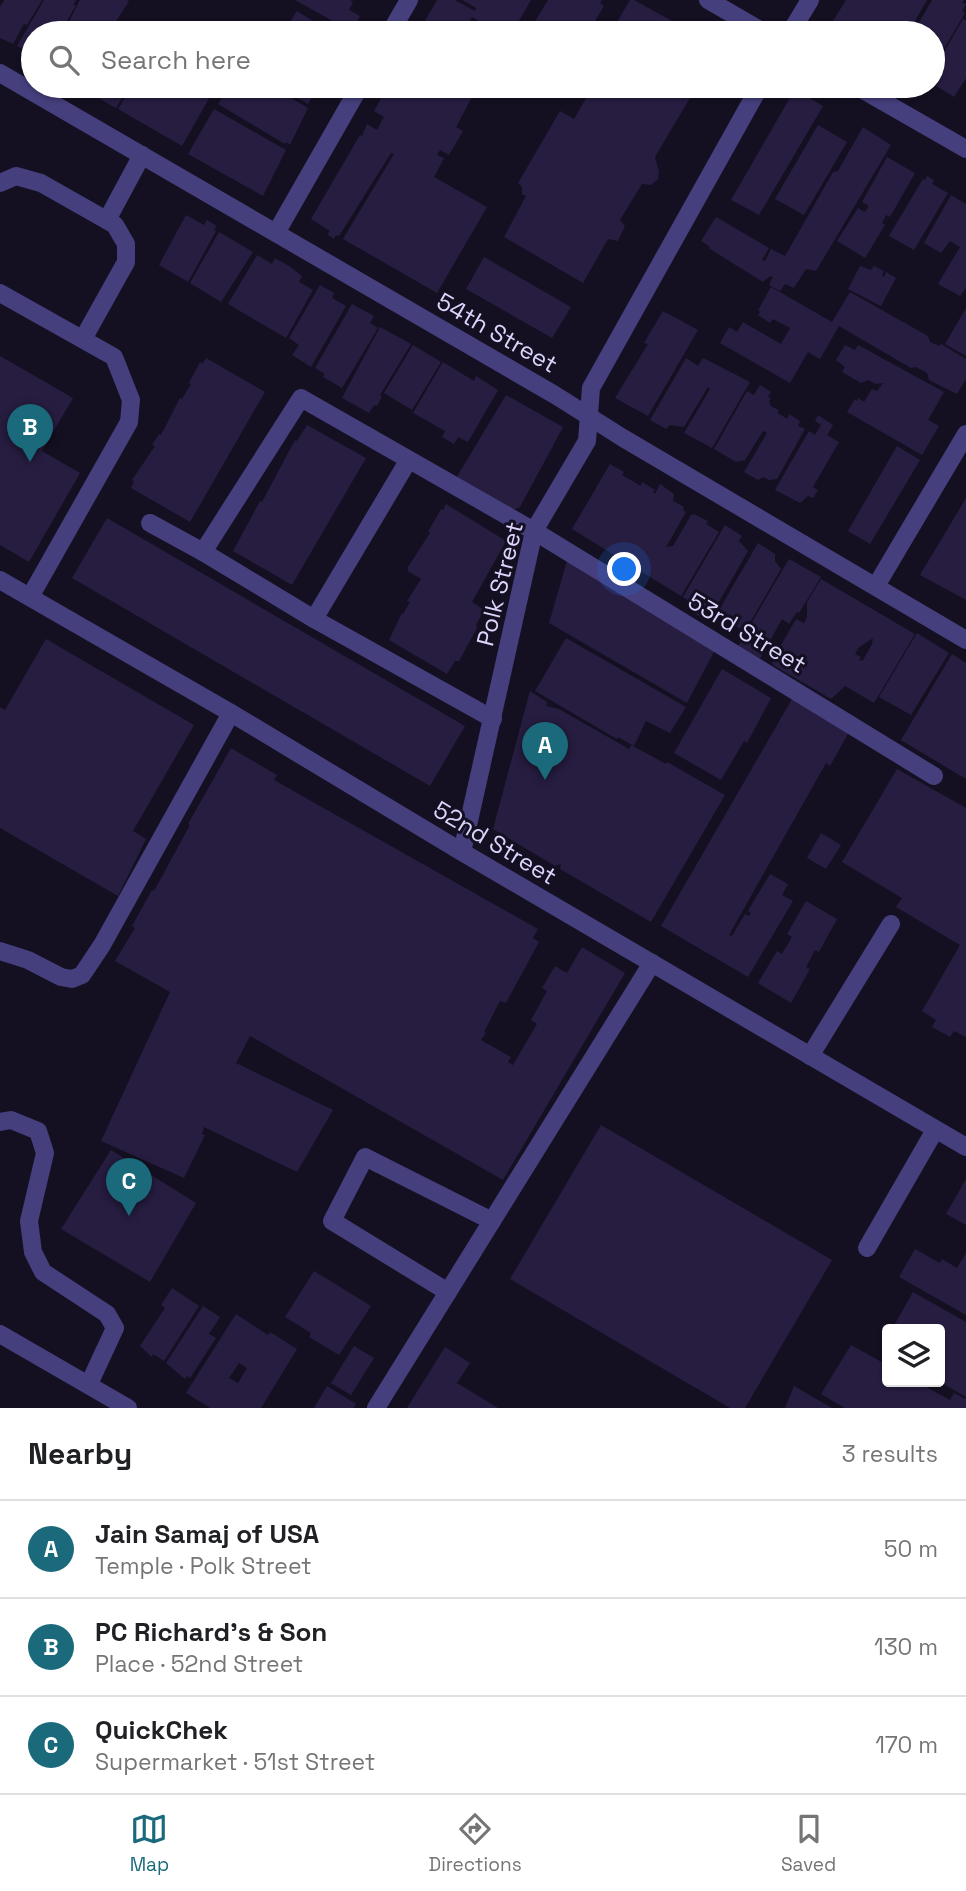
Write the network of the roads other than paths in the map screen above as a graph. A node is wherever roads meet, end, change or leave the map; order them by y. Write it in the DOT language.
graph roads {
  1 [pos="409,0"];
  2 [pos="708,0"];
  3 [pos="810,0"];
  4 [pos="397,21"];
  5 [pos="744,21"];
  6 [pos="797,21"];
  7 [pos="0,73"];
  8 [pos="21,85"];
  9 [pos="43,98"];
  10 [pos="353,98"];
  11 [pos="753,98"];
  12 [pos="877,98"];
  13 [pos="966,149"];
  14 [pos="142,155"];
  15 [pos="0,183"];
  16 [pos="107,220"];
  17 [pos="276,233"];
  18 [pos="0,293"];
  19 [pos="83,339"];
  20 [pos="588,415"];
  21 [pos="966,433"];
  22 [pos="408,461"];
  23 [pos="150,523"];
  24 [pos="534,531"];
  25 [pos="203,552"];
  26 [pos="0,580"];
  27 [pos="876,586"];
  28 [pos="30,597"];
  29 [pos="314,619"];
  30 [pos="966,640"];
  31 [pos="231,713"];
  32 [pos="493,719"];
  33 [pos="934,776"];
  34 [pos="462,852"];
  35 [pos="891,925"];
  36 [pos="0,951"];
  37 [pos="652,963"];
  38 [pos="810,1056"];
  39 [pos="0,1122"];
  40 [pos="935,1130"];
  41 [pos="966,1147"];
  42 [pos="492,1221"];
  43 [pos="867,1248"];
  44 [pos="448,1292"];
  45 [pos="0,1334"];
  46 [pos="89,1384"];
  47 [pos="128,1408"];
  48 [pos="376,1408"];
  1 -- 4 [label="street"];
  2 -- 5 [label="street"];
  3 -- 6 [label="street"];
  7 -- 8 [label="street, 54th Street"];
  9 -- 14 [label="street, 54th Street"];
  10 -- 17 [label="street"];
  11 -- 20 [label="street, Polk Street"];
  12 -- 13 [label="street"];
  14 -- 16 [label="street"];
  14 -- 17 [label="street, 54th Street"];
  15 -- 16 [label="street"];
  16 -- 19 [label="street"];
  17 -- 20 [label="street, 54th Street"];
  18 -- 19 [label="street"];
  19 -- 28 [label="street"];
  20 -- 24 [label="street, Polk Street"];
  20 -- 27 [label="street, 54th Street"];
  21 -- 27 [label="street"];
  22 -- 24 [label="street, 53rd Street"];
  22 -- 25 [label="street, 53rd Street"];
  22 -- 29 [label="street"];
  23 -- 25 [label="street"];
  24 -- 32 [label="street, Polk Street"];
  24 -- 33 [label="street, 53rd Street"];
  25 -- 29 [label="street"];
  26 -- 28 [label="street, 52nd Street"];
  27 -- 30 [label="street, 54th Street"];
  28 -- 31 [label="street, 52nd Street"];
  29 -- 32 [label="street"];
  31 -- 34 [label="street, 52nd Street"];
  31 -- 36 [label="street"];
  32 -- 34 [label="street, Polk Street"];
  34 -- 37 [label="street, 52nd Street"];
  35 -- 38 [label="street"];
  37 -- 38 [label="street, 52nd Street"];
  37 -- 42 [label="street"];
  38 -- 40 [label="street, 52nd Street"];
  39 -- 46 [label="street"];
  40 -- 41 [label="street, 52nd Street"];
  40 -- 43 [label="street"];
  42 -- 44 [label="street"];
  42 -- 44 [label="street"];
  44 -- 48 [label="street"];
  45 -- 46 [label="street"];
  46 -- 47 [label="street"];
}
